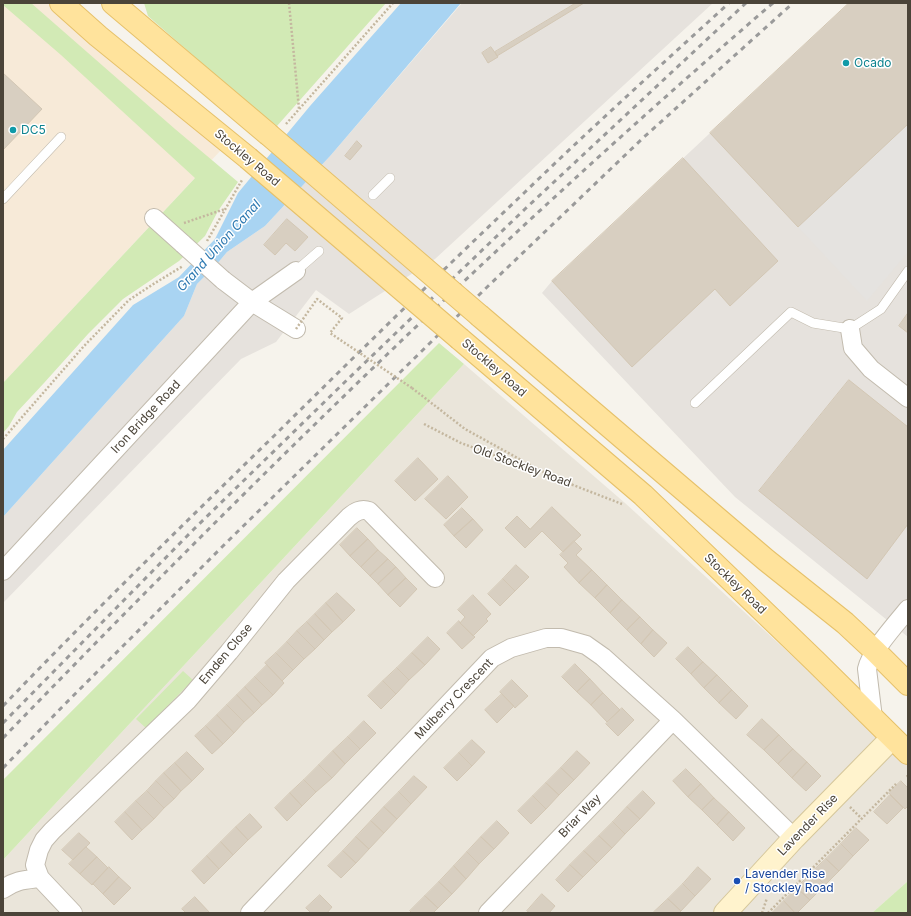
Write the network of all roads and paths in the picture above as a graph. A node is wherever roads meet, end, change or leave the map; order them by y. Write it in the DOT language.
graph roads {
  1 [pos="61,3"];
  2 [pos="113,3"];
  3 [pos="289,3"];
  4 [pos="393,3"];
  5 [pos="299,109"];
  6 [pos="276,130"];
  7 [pos="61,137"];
  8 [pos="390,178"];
  9 [pos="242,180"];
  10 [pos="373,195"];
  11 [pos="3,199"];
  12 [pos="226,209"];
  13 [pos="160,223"];
  14 [pos="205,244"];
  15 [pos="319,251"];
  16 [pos="184,266"];
  17 [pos="296,271"];
  18 [pos="908,271"];
  19 [pos="252,302"];
  20 [pos="296,329"];
  21 [pos="850,329"];
  22 [pos="908,398"];
  23 [pos="695,403"];
  24 [pos="424,424"];
  25 [pos="3,439"];
  26 [pos="537,469"];
  27 [pos="643,496"];
  28 [pos="3,571"];
  29 [pos="435,578"];
  30 [pos="908,609"];
  31 [pos="875,651"];
  32 [pos="908,684"];
  33 [pos="873,718"];
  34 [pos="673,720"];
  35 [pos="892,738"];
  36 [pos="908,753"];
  37 [pos="896,784"];
  38 [pos="794,838"];
  39 [pos="40,878"];
  40 [pos="3,889"];
  41 [pos="73,913"];
  42 [pos="250,913"];
  43 [pos="488,913"];
  44 [pos="725,913"];
  45 [pos="768,913"];
  1 -- 27 [label="main road, Stockley Road, bridge"];
  2 -- 6 [label="main road"];
  3 -- 5 [label="path"];
  4 -- 5 [label="path"];
  5 -- 6 [label="path"];
  6 -- 31 [label="main road, bridge"];
  7 -- 11 [label="lane"];
  8 -- 10 [label="lane"];
  9 -- 12 [label="path"];
  12 -- 13 [label="path"];
  12 -- 14 [label="path"];
  13 -- 19 [label="street, bridge"];
  15 -- 17 [label="lane"];
  16 -- 25 [label="path"];
  17 -- 19 [label="street, Iron Bridge Road"];
  18 -- 21 [label="lane"];
  19 -- 20 [label="street"];
  19 -- 28 [label="street, Iron Bridge Road"];
  20 -- 26 [label="path, bridge"];
  21 -- 22 [label="street"];
  21 -- 23 [label="lane"];
  24 -- 26 [label="path, Old Stockley Road"];
  26 -- 27 [label="path, Old Stockley Road"];
  27 -- 33 [label="main road, Stockley Road"];
  29 -- 39 [label="street, Emden Close"];
  30 -- 31 [label="street"];
  31 -- 32 [label="main road"];
  31 -- 33 [label="street"];
  33 -- 35 [label="main road, Stockley Road"];
  34 -- 38 [label="street, Mulberry Crescent"];
  34 -- 42 [label="street, Mulberry Crescent"];
  34 -- 43 [label="street, Briar Way"];
  35 -- 36 [label="main road, Stockley Road"];
  35 -- 38 [label="street, Lavender Rise"];
  37 -- 45 [label="path"];
  38 -- 44 [label="street, Lavender Rise"];
  39 -- 40 [label="street"];
  39 -- 41 [label="street"];
}
